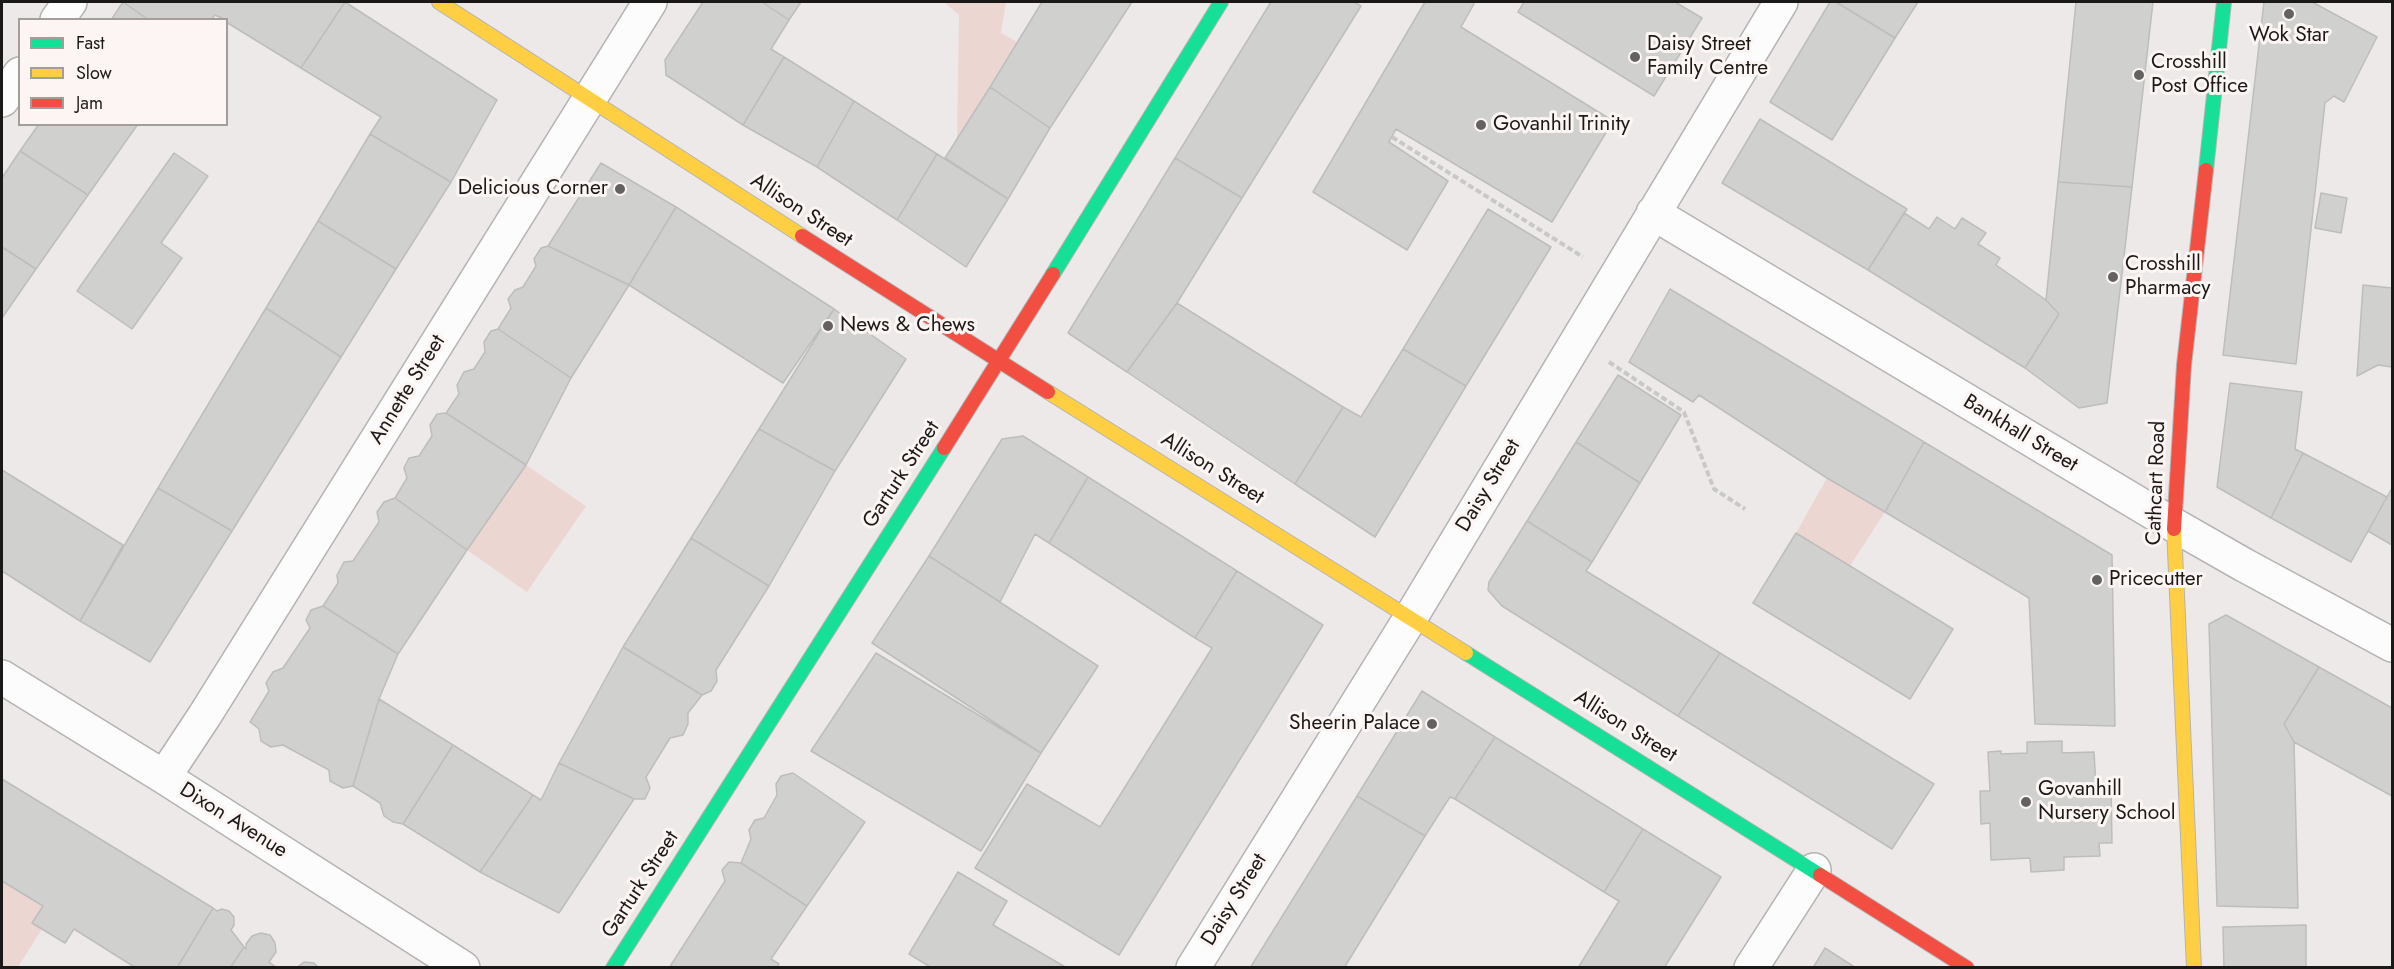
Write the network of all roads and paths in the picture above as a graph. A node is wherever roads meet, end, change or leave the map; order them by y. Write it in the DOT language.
graph roads {
  1 [pos="70,2"];
  2 [pos="439,2"];
  3 [pos="650,2"];
  4 [pos="1221,2"];
  5 [pos="1781,2"];
  6 [pos="2224,2"];
  7 [pos="58,18"];
  8 [pos="18,77"];
  9 [pos="587,99"];
  10 [pos="2,100"];
  11 [pos="1392,137"];
  12 [pos="1653,213"];
  13 [pos="1616,274"];
  14 [pos="1575,340"];
  15 [pos="999,362"];
  16 [pos="1744,509"];
  17 [pos="2174,525"];
  18 [pos="1411,617"];
  19 [pos="2392,645"];
  20 [pos="2,677"];
  21 [pos="164,777"];
  22 [pos="1814,870"];
  23 [pos="463,968"];
  24 [pos="613,968"];
  25 [pos="1193,968"];
  26 [pos="1751,968"];
  27 [pos="1967,968"];
  28 [pos="2194,968"];
  1 -- 7 [label="street"];
  2 -- 9 [label="street, Allison Street"];
  3 -- 9 [label="street, Annette Street"];
  4 -- 15 [label="street, Garturk Street"];
  5 -- 12 [label="street, Daisy Street"];
  6 -- 17 [label="street, Cathcart Road"];
  8 -- 10 [label="street"];
  9 -- 15 [label="street, Allison Street"];
  9 -- 21 [label="street, Annette Street"];
  11 -- 13 [label="path"];
  12 -- 13 [label="street, Daisy Street"];
  12 -- 17 [label="street, Bankhall Street"];
  13 -- 14 [label="street, Daisy Street"];
  14 -- 16 [label="path"];
  14 -- 18 [label="street, Daisy Street"];
  15 -- 18 [label="street, Allison Street"];
  15 -- 24 [label="street, Garturk Street"];
  17 -- 19 [label="street, Bankhall Street"];
  17 -- 28 [label="street, Cathcart Road"];
  18 -- 22 [label="street, Allison Street"];
  18 -- 25 [label="street, Daisy Street"];
  20 -- 21 [label="street, Dixon Avenue"];
  21 -- 23 [label="street, Dixon Avenue"];
  22 -- 26 [label="street"];
  22 -- 27 [label="street, Allison Street"];
}
